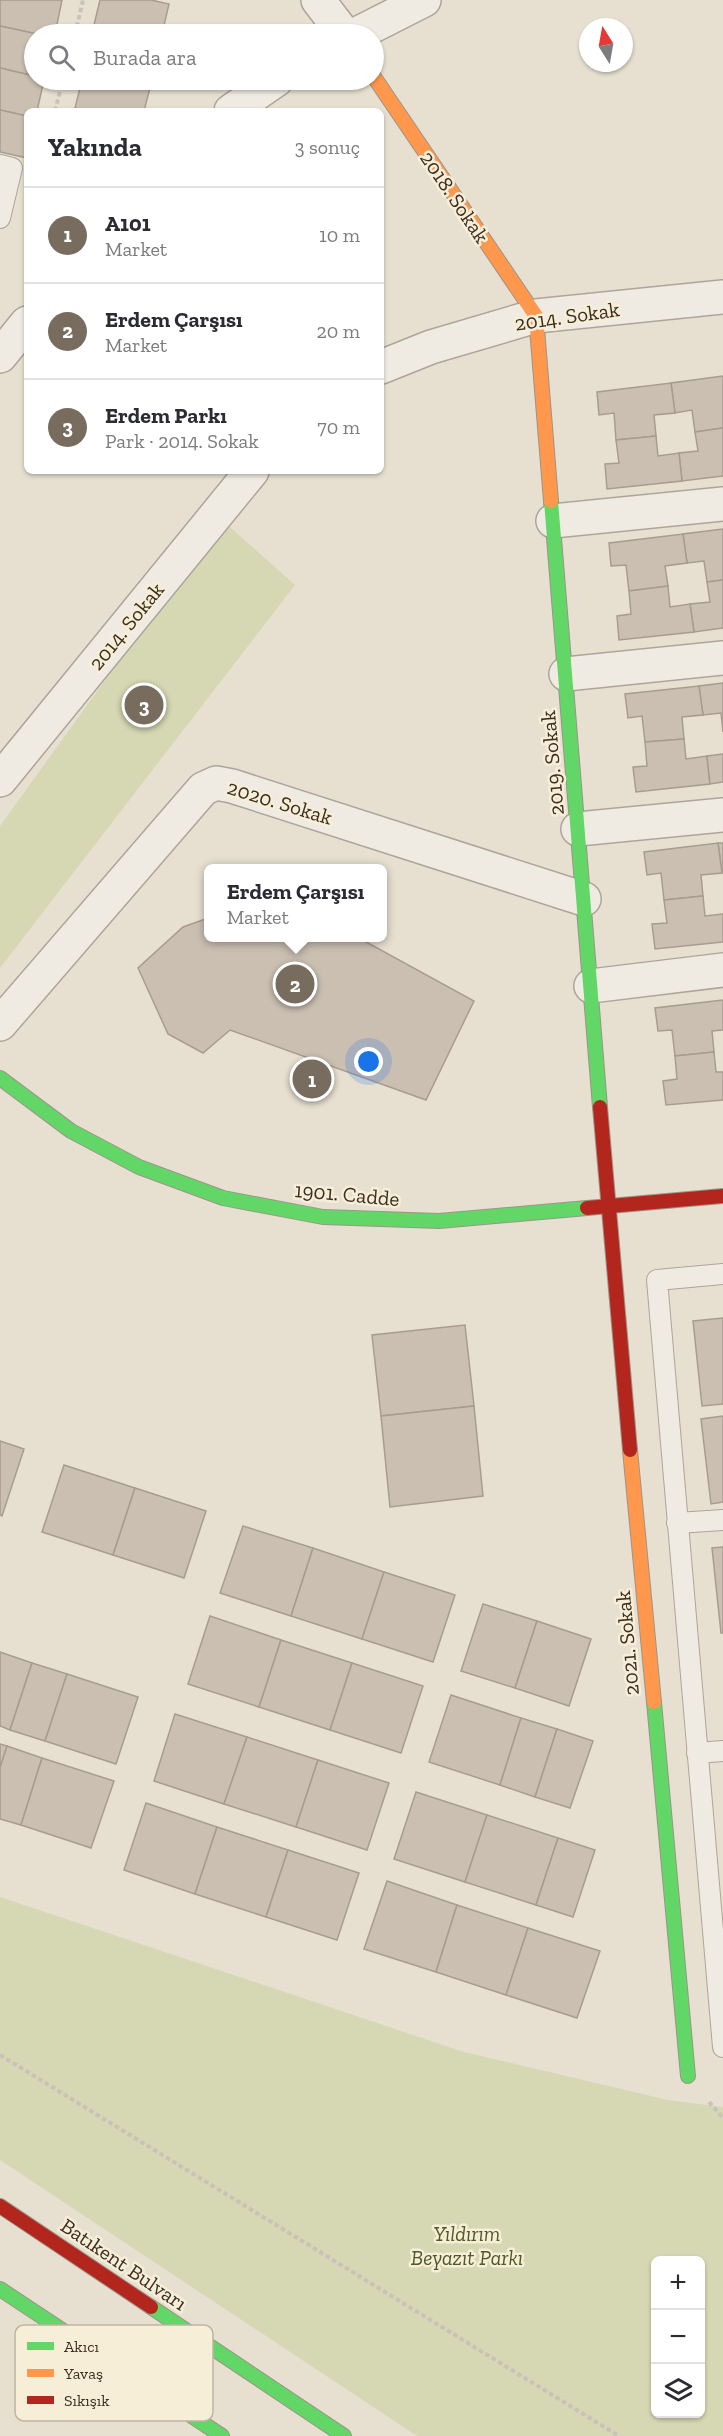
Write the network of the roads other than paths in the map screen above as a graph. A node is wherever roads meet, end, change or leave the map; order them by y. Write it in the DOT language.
graph roads {
  1 [pos="318,0"];
  2 [pos="424,0"];
  3 [pos="336,24"];
  4 [pos="377,24"];
  5 [pos="261,90"];
  6 [pos="383,90"];
  7 [pos="235,108"];
  8 [pos="0,165"];
  9 [pos="0,218"];
  10 [pos="723,297"];
  11 [pos="536,316"];
  12 [pos="24,327"];
  13 [pos="0,356"];
  14 [pos="384,366"];
  15 [pos="250,474"];
  16 [pos="723,504"];
  17 [pos="553,521"];
  18 [pos="723,658"];
  19 [pos="566,674"];
  20 [pos="0,780"];
  21 [pos="723,815"];
  22 [pos="578,829"];
  23 [pos="584,899"];
  24 [pos="723,970"];
  25 [pos="591,986"];
  26 [pos="0,1024"];
  27 [pos="0,1078"];
  28 [pos="723,1196"];
  29 [pos="608,1206"];
  30 [pos="723,1274"];
  31 [pos="723,1520"];
  32 [pos="677,1523"];
  33 [pos="723,1750"];
  34 [pos="696,1753"];
  35 [pos="719,1978"];
  36 [pos="723,2047"];
  37 [pos="688,2076"];
  38 [pos="0,2206"];
  39 [pos="0,2289"];
  40 [pos="54,2325"];
  41 [pos="178,2325"];
  42 [pos="213,2348"];
  43 [pos="199,2421"];
  44 [pos="222,2436"];
  45 [pos="344,2436"];
  1 -- 3 [label="street"];
  2 -- 4 [label="street"];
  5 -- 7 [label="street"];
  6 -- 11 [label="street, 2018. Sokak"];
  8 -- 9 [label="lane"];
  10 -- 11 [label="street, 2014. Sokak"];
  11 -- 14 [label="street, 2014. Sokak"];
  11 -- 17 [label="street, 2019. Sokak"];
  12 -- 13 [label="street"];
  15 -- 20 [label="street, 2014. Sokak"];
  16 -- 17 [label="street"];
  17 -- 19 [label="street, 2019. Sokak"];
  18 -- 19 [label="street"];
  19 -- 22 [label="street, 2019. Sokak"];
  21 -- 22 [label="street"];
  22 -- 23 [label="street, 2019. Sokak"];
  23 -- 25 [label="street, 2019. Sokak"];
  23 -- 26 [label="street, 2020. Sokak"];
  24 -- 25 [label="street"];
  25 -- 29 [label="street, 2019. Sokak"];
  27 -- 29 [label="street, 1901. Cadde"];
  28 -- 29 [label="street, 1901. Cadde"];
  29 -- 37 [label="street, 2021. Sokak"];
  30 -- 32 [label="lane"];
  31 -- 32 [label="lane"];
  32 -- 34 [label="lane"];
  33 -- 34 [label="lane"];
  34 -- 35 [label="lane"];
  35 -- 36 [label="lane"];
  38 -- 41 [label="street, Batıkent Bulvarı"];
  39 -- 40 [label="street"];
  42 -- 45 [label="street, Batıkent Bulvarı"];
  43 -- 44 [label="street"];
}
